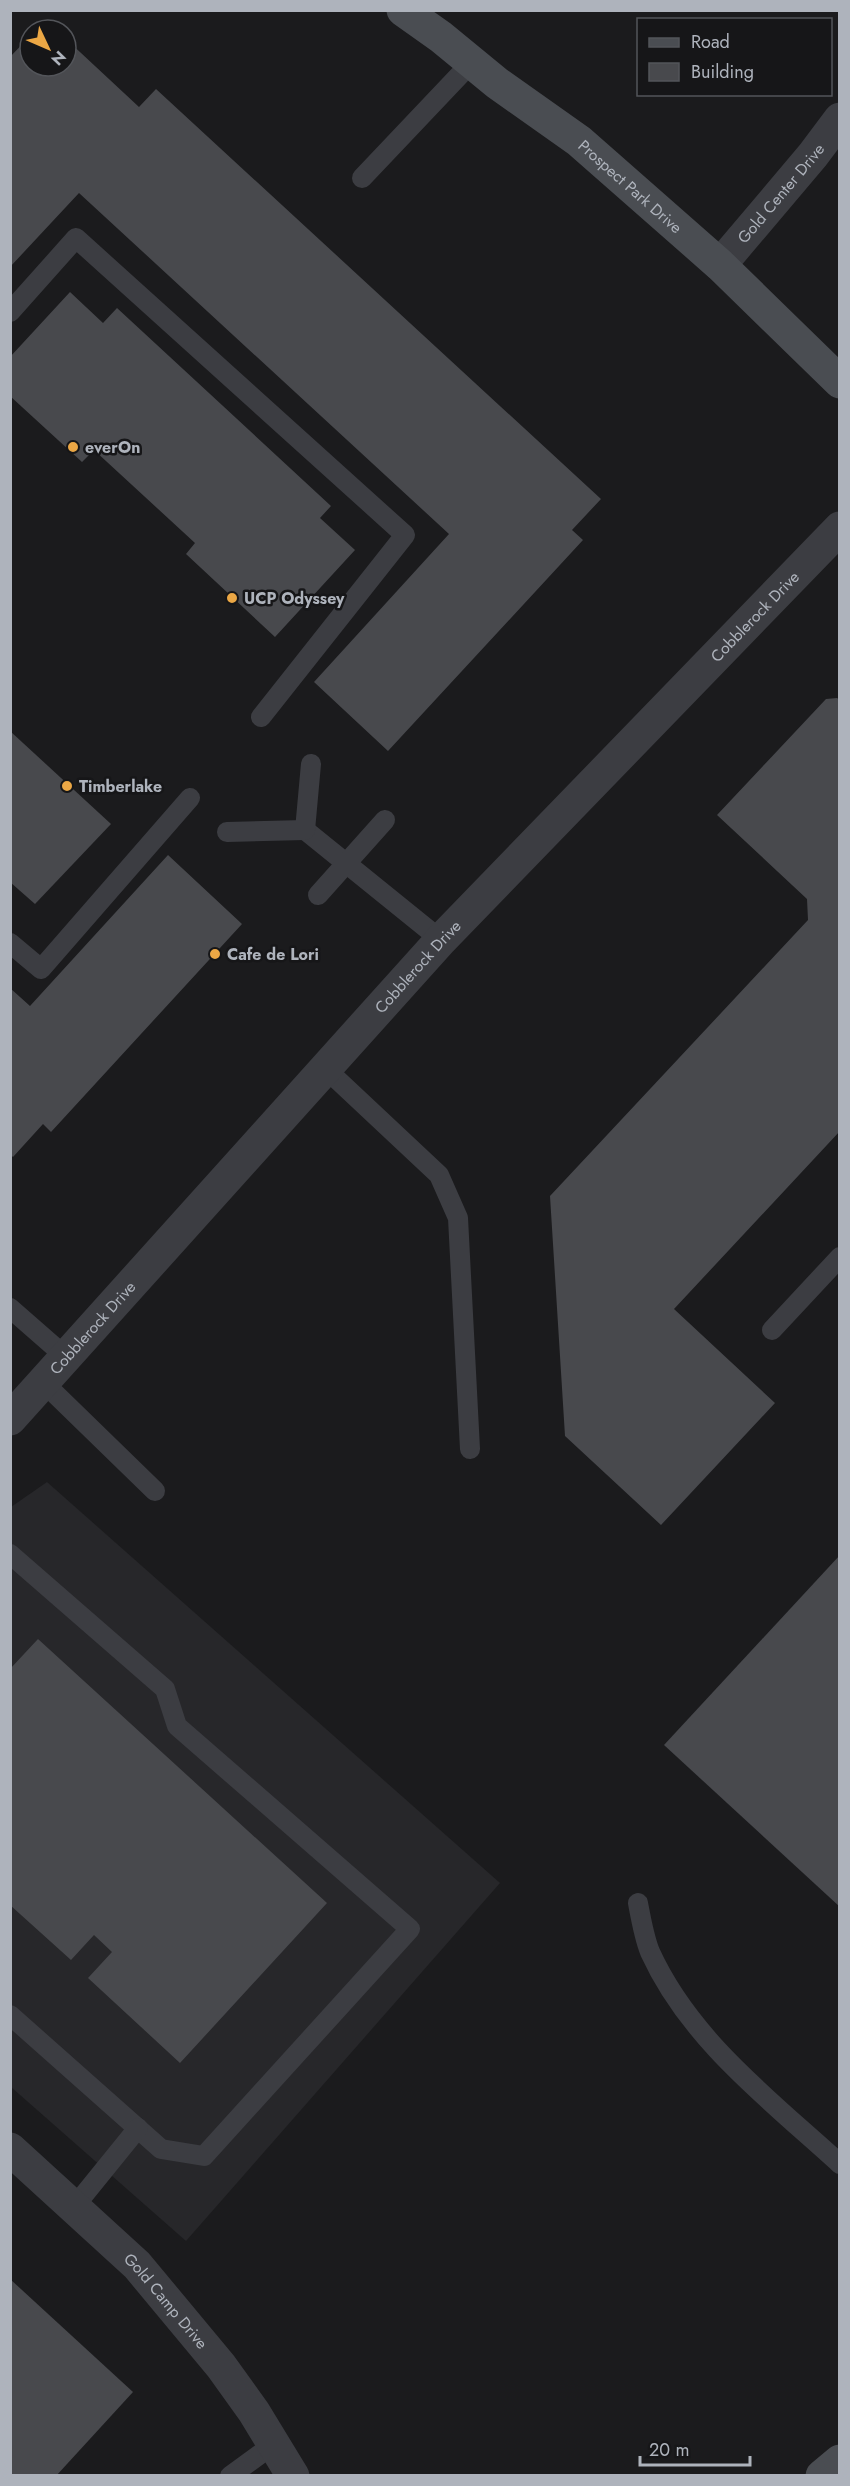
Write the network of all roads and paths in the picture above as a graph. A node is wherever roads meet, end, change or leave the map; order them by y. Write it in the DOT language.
graph roads {
  1 [pos="403,10"];
  2 [pos="472,62"];
  3 [pos="840,119"];
  4 [pos="362,178"];
  5 [pos="720,265"];
  6 [pos="10,312"];
  7 [pos="840,382"];
  8 [pos="840,528"];
  9 [pos="261,717"];
  10 [pos="311,764"];
  11 [pos="190,798"];
  12 [pos="385,820"];
  13 [pos="305,830"];
  14 [pos="227,832"];
  15 [pos="347,863"];
  16 [pos="318,895"];
  17 [pos="441,940"];
  18 [pos="10,943"];
  19 [pos="326,1069"];
  20 [pos="840,1257"];
  21 [pos="10,1308"];
  22 [pos="772,1330"];
  23 [pos="66,1357"];
  24 [pos="43,1382"];
  25 [pos="10,1419"];
  26 [pos="470,1449"];
  27 [pos="155,1491"];
  28 [pos="12,1559"];
  29 [pos="638,1903"];
  30 [pos="10,2015"];
  31 [pos="138,2128"];
  32 [pos="10,2149"];
  33 [pos="840,2164"];
  34 [pos="74,2207"];
  35 [pos="274,2444"];
  36 [pos="230,2475"];
  37 [pos="293,2475"];
  1 -- 2 [label="street, Prospect Park Drive"];
  2 -- 4 [label="lane"];
  2 -- 5 [label="street, Prospect Park Drive"];
  3 -- 5 [label="street, Gold Center Drive"];
  5 -- 7 [label="street, Prospect Park Drive"];
  6 -- 9 [label="lane"];
  8 -- 17 [label="street, Cobblerock Drive"];
  10 -- 13 [label="lane"];
  11 -- 18 [label="lane"];
  12 -- 15 [label="lane"];
  13 -- 14 [label="lane"];
  13 -- 15 [label="lane"];
  15 -- 16 [label="lane"];
  15 -- 17 [label="lane"];
  17 -- 19 [label="street, Cobblerock Drive"];
  19 -- 23 [label="street, Cobblerock Drive"];
  19 -- 26 [label="lane"];
  20 -- 22 [label="lane"];
  21 -- 23 [label="lane"];
  23 -- 24 [label="street, Cobblerock Drive"];
  24 -- 25 [label="street, Cobblerock Drive"];
  24 -- 27 [label="lane"];
  28 -- 31 [label="lane"];
  29 -- 33 [label="lane"];
  30 -- 31 [label="lane"];
  31 -- 34 [label="lane"];
  32 -- 34 [label="street, Gold Camp Drive"];
  34 -- 35 [label="street, Gold Camp Drive"];
  35 -- 36 [label="lane"];
  35 -- 37 [label="street, Gold Camp Drive"];
}
